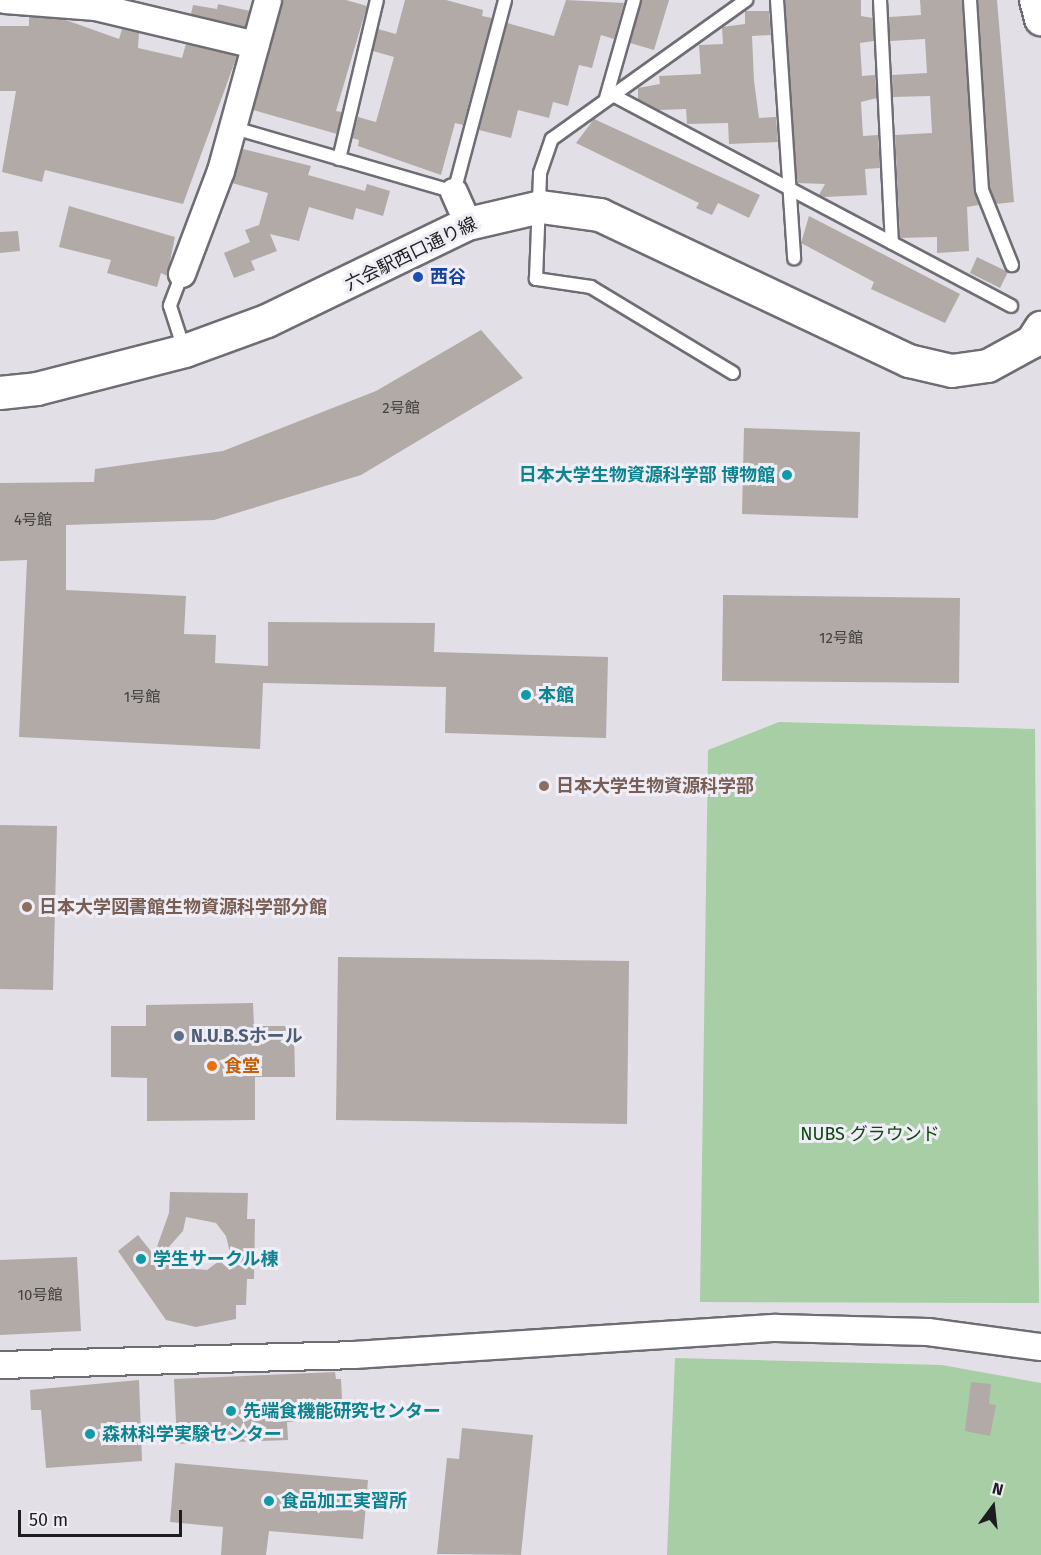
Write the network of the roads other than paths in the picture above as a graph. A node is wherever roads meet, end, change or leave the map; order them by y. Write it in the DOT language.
graph roads {
  1 [pos="5,0"];
  2 [pos="268,0"];
  3 [pos="377,0"];
  4 [pos="506,0"];
  5 [pos="634,0"];
  6 [pos="746,0"];
  7 [pos="777,0"];
  8 [pos="880,0"];
  9 [pos="970,0"];
  10 [pos="1036,0"];
  11 [pos="106,5"];
  12 [pos="1041,19"];
  13 [pos="256,45"];
  14 [pos="608,97"];
  15 [pos="234,128"];
  16 [pos="339,159"];
  17 [pos="791,189"];
  18 [pos="454,192"];
  19 [pos="541,207"];
  20 [pos="468,224"];
  21 [pos="892,243"];
  22 [pos="794,258"];
  23 [pos="1012,265"];
  24 [pos="182,274"];
  25 [pos="1011,306"];
  26 [pos="1041,328"];
  27 [pos="184,351"];
  28 [pos="733,373"];
  29 [pos="0,393"];
  30 [pos="1041,1347"];
  31 [pos="0,1365"];
  1 -- 11 [label="street"];
  2 -- 13 [label="street"];
  3 -- 16 [label="lane"];
  4 -- 18 [label="lane"];
  5 -- 14 [label="lane"];
  6 -- 14 [label="lane"];
  7 -- 17 [label="lane"];
  8 -- 21 [label="lane"];
  9 -- 23 [label="lane"];
  10 -- 12 [label="street"];
  11 -- 13 [label="street"];
  13 -- 15 [label="street"];
  14 -- 17 [label="lane"];
  14 -- 19 [label="lane"];
  15 -- 16 [label="lane"];
  15 -- 24 [label="street"];
  16 -- 18 [label="lane"];
  17 -- 21 [label="lane"];
  17 -- 22 [label="lane"];
  18 -- 20 [label="street"];
  19 -- 20 [label="street, 六会駅西口通り線"];
  19 -- 26 [label="street, 六会駅西口通り線"];
  19 -- 28 [label="lane"];
  20 -- 27 [label="street, 六会駅西口通り線"];
  21 -- 25 [label="lane"];
  24 -- 27 [label="lane"];
  27 -- 29 [label="street, 六会駅西口通り線"];
  30 -- 31 [label="street"];
}
